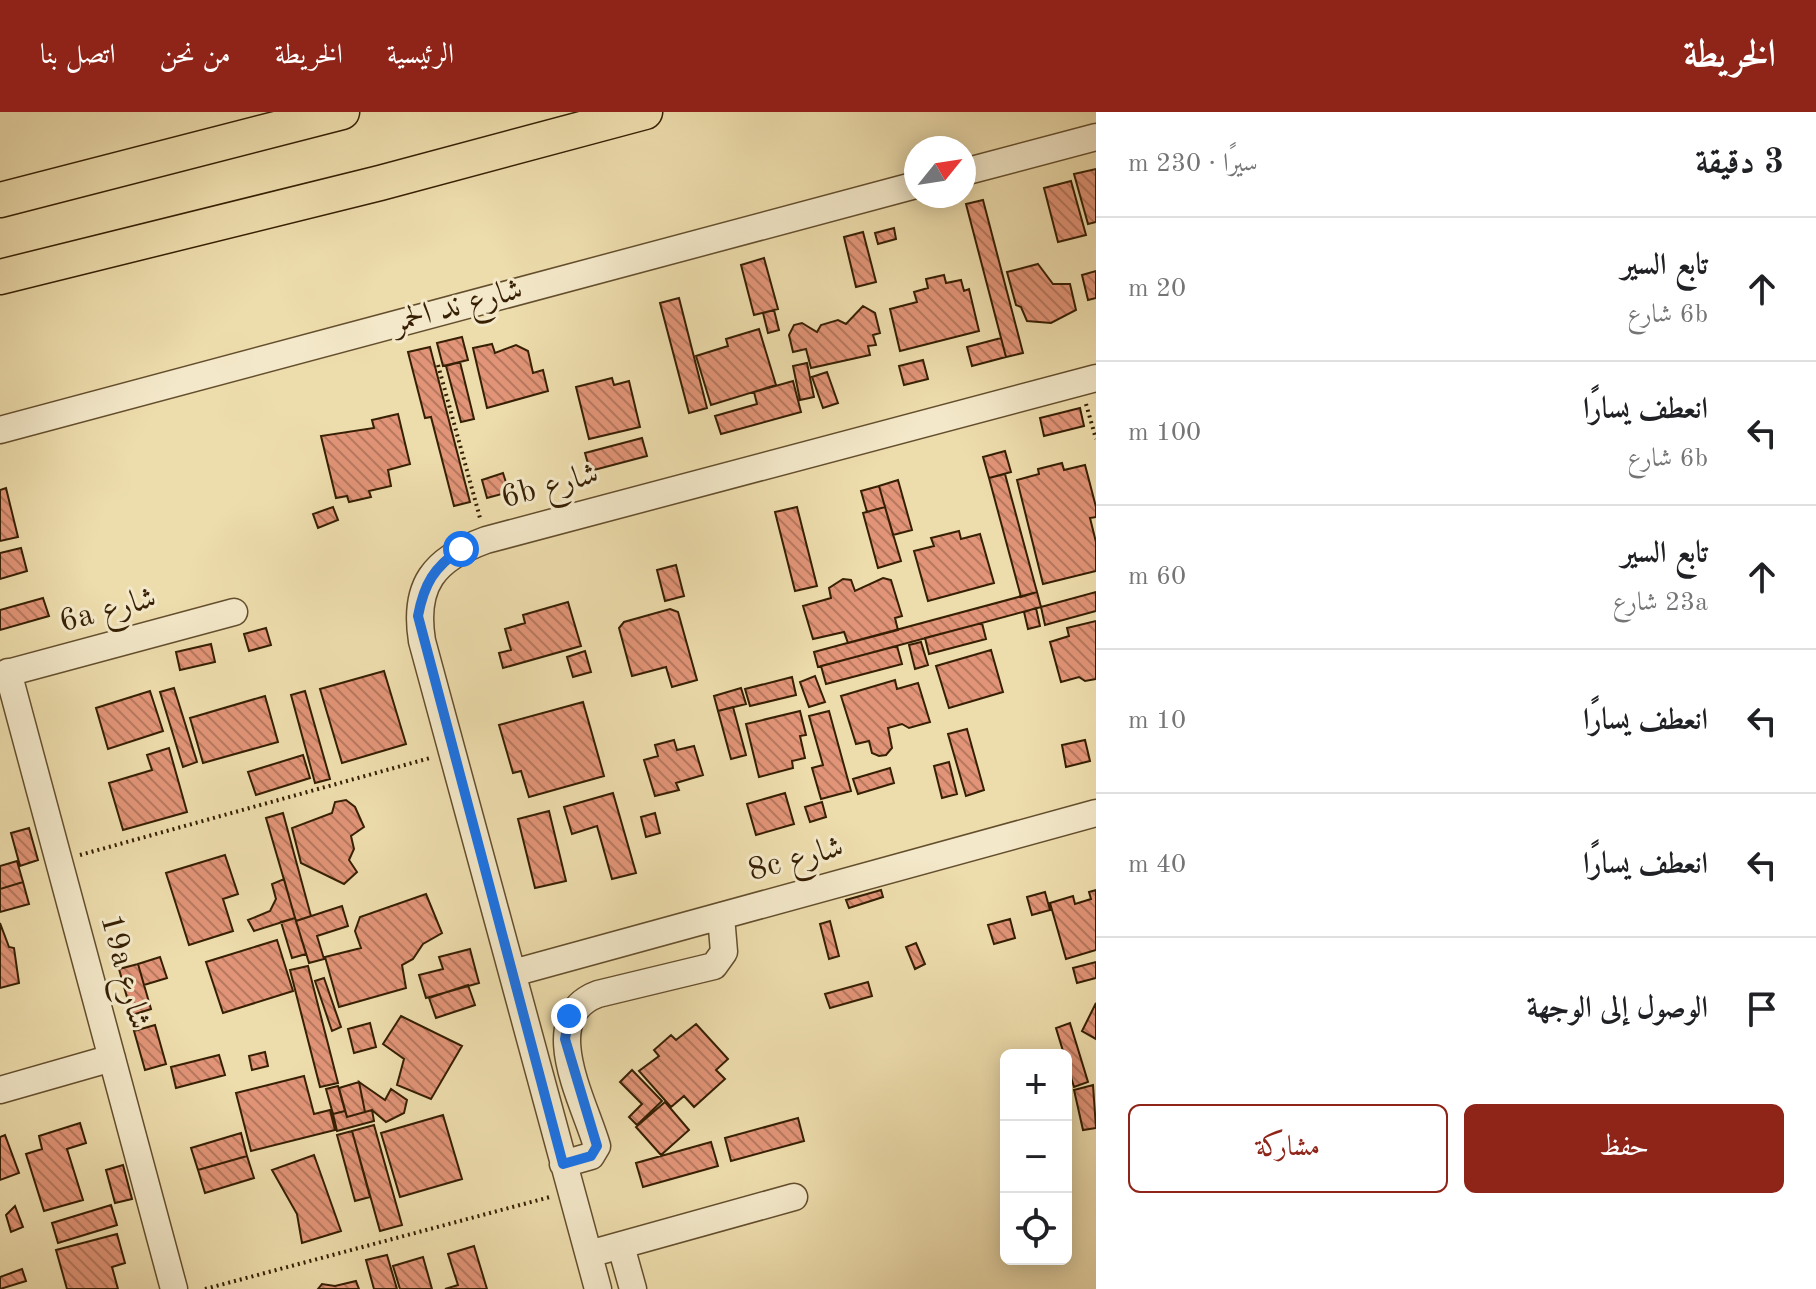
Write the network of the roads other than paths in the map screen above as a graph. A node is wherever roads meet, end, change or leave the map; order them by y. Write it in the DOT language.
graph roads {
  1 [pos="342,112"];
  2 [pos="645,112"];
  3 [pos="1096,137"];
  4 [pos="976,169"];
  5 [pos="904,188"];
  6 [pos="0,200"];
  7 [pos="0,277"];
  8 [pos="1088,380"];
  9 [pos="0,430"];
  10 [pos="234,612"];
  11 [pos="4,674"];
  12 [pos="1096,813"];
  13 [pos="721,916"];
  14 [pos="513,973"];
  15 [pos="112,1058"];
  16 [pos="0,1090"];
  17 [pos="563,1164"];
  18 [pos="794,1197"];
  19 [pos="621,1246"];
  20 [pos="589,1254"];
  21 [pos="174,1289"];
  22 [pos="598,1289"];
  23 [pos="633,1289"];
  1 -- 6 [label="main road"];
  2 -- 7 [label="main road"];
  3 -- 4 [label="street"];
  5 -- 9 [label="street, شارع ند الحمر"];
  8 -- 14 [label="street, 6b شارع"];
  10 -- 11 [label="street, 6a شارع"];
  11 -- 15 [label="street, 19a شارع"];
  12 -- 13 [label="street, 8c شارع"];
  13 -- 14 [label="street, 8c شارع"];
  13 -- 17 [label="street"];
  14 -- 17 [label="street, 6b شارع"];
  15 -- 16 [label="street"];
  15 -- 21 [label="street, 19a شارع"];
  17 -- 20 [label="street, 6b شارع"];
  18 -- 19 [label="street"];
  19 -- 20 [label="street"];
  19 -- 23 [label="street"];
  20 -- 22 [label="street, 6b شارع"];
}
